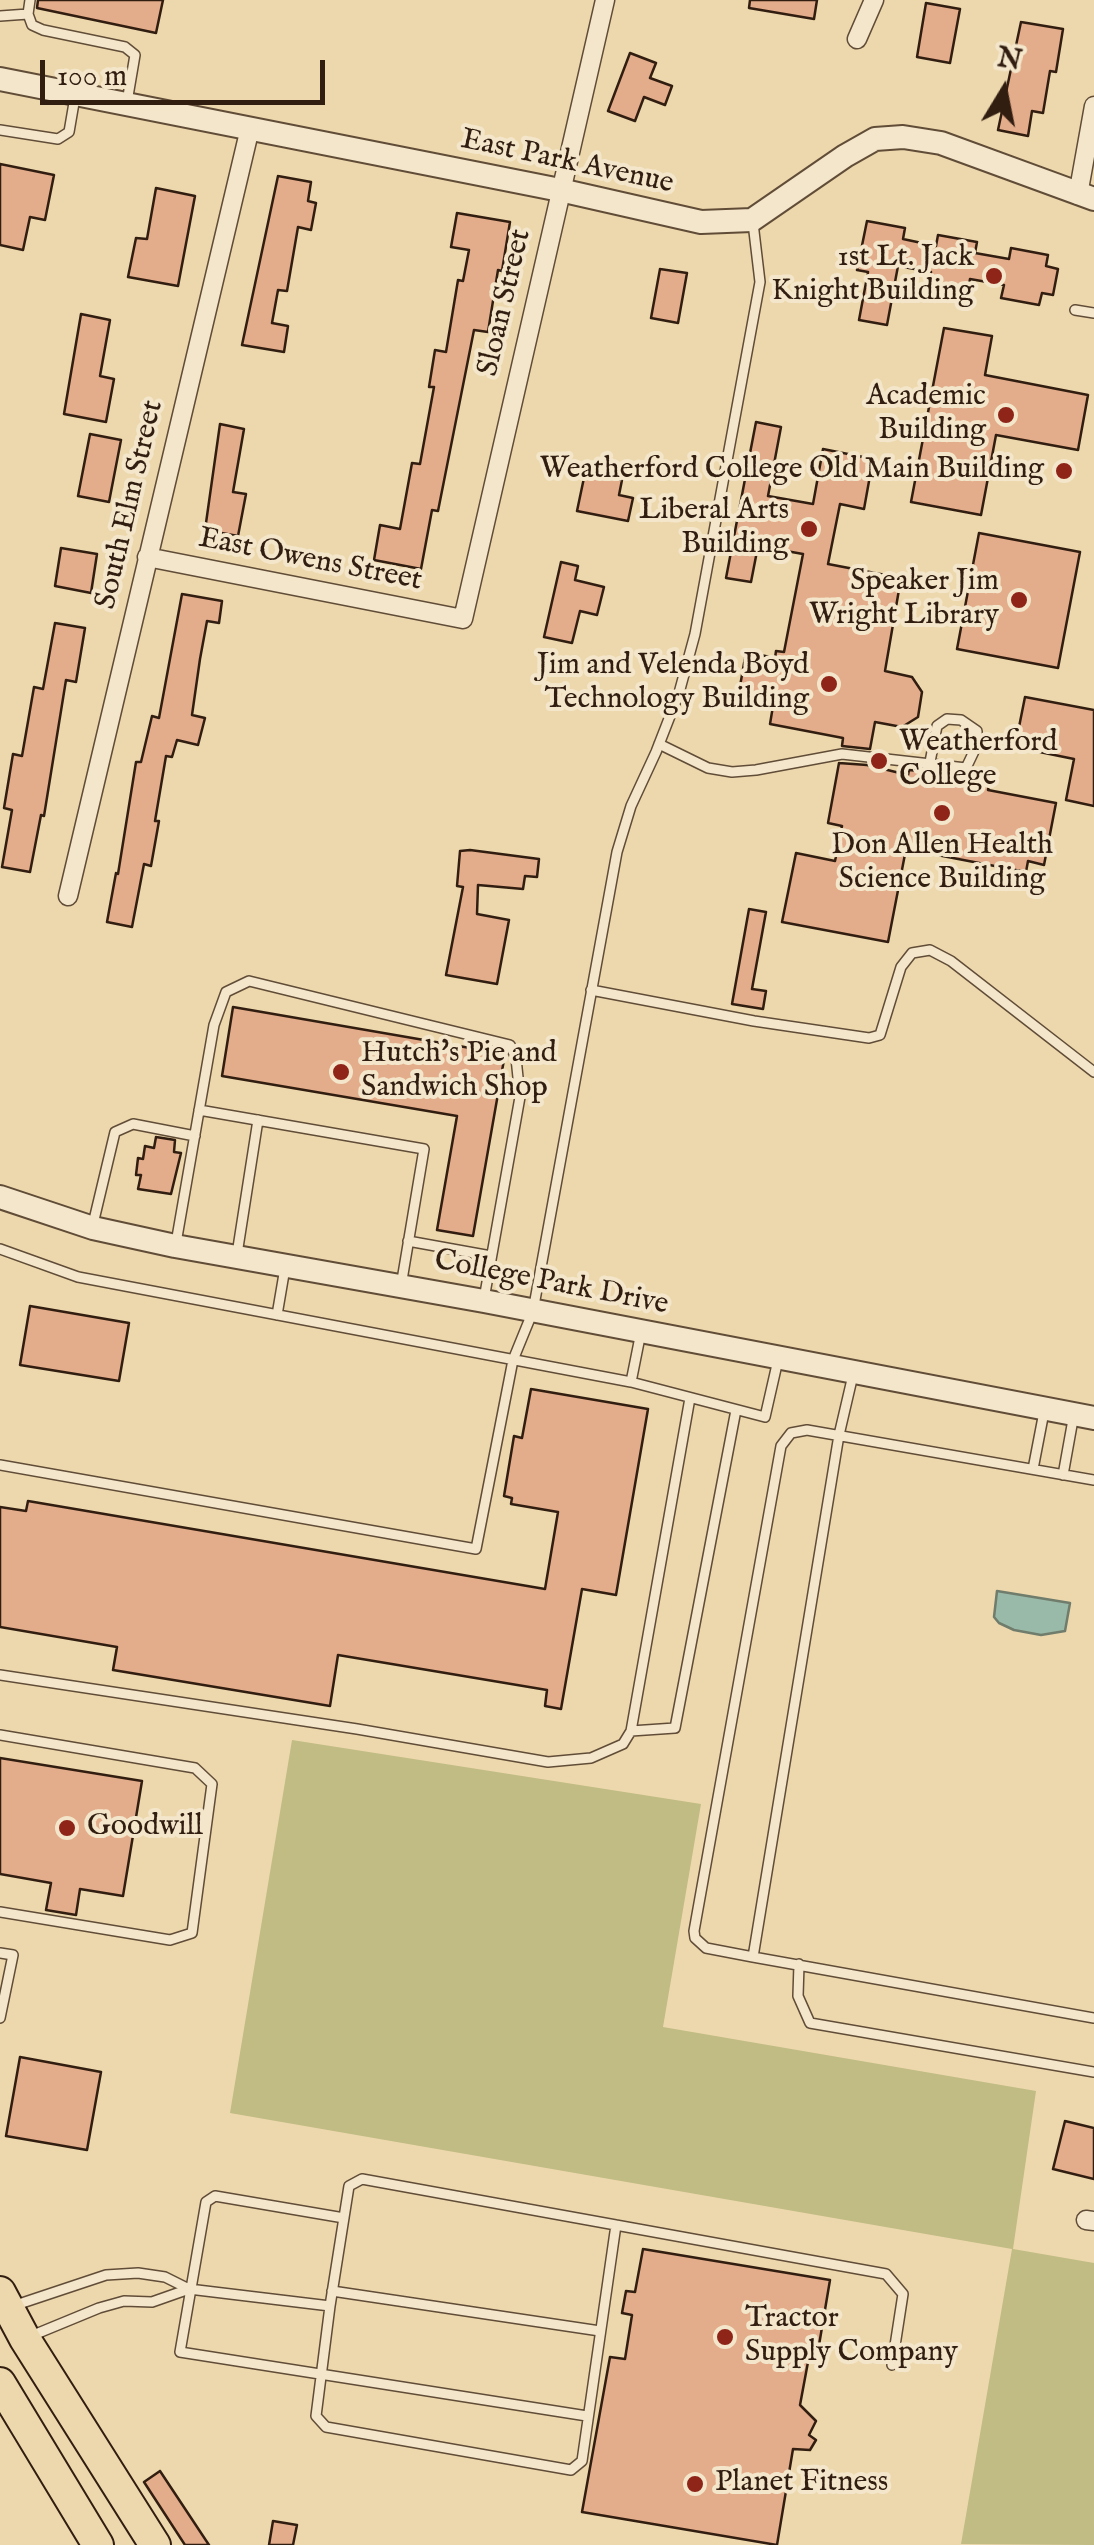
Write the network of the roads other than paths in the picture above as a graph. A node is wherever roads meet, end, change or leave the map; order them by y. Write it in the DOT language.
graph roads {
  1 [pos="30,0"];
  2 [pos="606,0"];
  3 [pos="874,0"];
  4 [pos="28,14"];
  5 [pos="0,16"];
  6 [pos="857,39"];
  7 [pos="0,79"];
  8 [pos="76,94"];
  9 [pos="127,104"];
  10 [pos="1094,106"];
  11 [pos="250,128"];
  12 [pos="0,130"];
  13 [pos="560,190"];
  14 [pos="1086,197"];
  15 [pos="752,220"];
  16 [pos="1075,310"];
  17 [pos="1094,313"];
  18 [pos="147,557"];
  19 [pos="463,619"];
  20 [pos="660,744"];
  21 [pos="930,762"];
  22 [pos="68,896"];
  23 [pos="592,990"];
  24 [pos="1094,1072"];
  25 [pos="199,1110"];
  26 [pos="258,1120"];
  27 [pos="195,1136"];
  28 [pos="0,1197"];
  29 [pos="93,1228"];
  30 [pos="408,1241"];
  31 [pos="176,1246"];
  32 [pos="0,1250"];
  33 [pos="492,1256"];
  34 [pos="237,1257"];
  35 [pos="285,1265"];
  36 [pos="401,1286"];
  37 [pos="484,1301"];
  38 [pos="533,1310"];
  39 [pos="277,1315"];
  40 [pos="641,1332"];
  41 [pos="779,1358"];
  42 [pos="512,1360"];
  43 [pos="853,1373"];
  44 [pos="631,1382"];
  45 [pos="690,1398"];
  46 [pos="1044,1409"];
  47 [pos="736,1410"];
  48 [pos="1084,1416"];
  49 [pos="839,1435"];
  50 [pos="0,1466"];
  51 [pos="1033,1469"];
  52 [pos="1063,1474"];
  53 [pos="1094,1480"];
  54 [pos="0,1675"];
  55 [pos="631,1731"];
  56 [pos="0,1735"];
  57 [pos="0,1912"];
  58 [pos="0,1953"];
  59 [pos="753,1957"];
  60 [pos="800,1964"];
  61 [pos="0,2018"];
  62 [pos="1094,2018"];
  63 [pos="1094,2072"];
  64 [pos="344,2218"];
  65 [pos="616,2225"];
  66 [pos="189,2289"];
  67 [pos="332,2290"];
  68 [pos="4,2300"];
  69 [pos="330,2306"];
  70 [pos="600,2331"];
  71 [pos="12,2338"];
  72 [pos="892,2365"];
  73 [pos="320,2375"];
  74 [pos="0,2383"];
  75 [pos="587,2416"];
  76 [pos="98,2545"];
  77 [pos="154,2545"];
  1 -- 4 [label="lane"];
  2 -- 13 [label="street, Sloan Street"];
  3 -- 6 [label="street"];
  4 -- 5 [label="lane"];
  4 -- 9 [label="lane"];
  7 -- 8 [label="street, East Park Avenue"];
  8 -- 9 [label="street, East Park Avenue"];
  8 -- 12 [label="lane"];
  9 -- 11 [label="street, East Park Avenue"];
  10 -- 14 [label="street"];
  11 -- 13 [label="street, East Park Avenue"];
  11 -- 18 [label="street, South Elm Street"];
  13 -- 15 [label="street, East Park Avenue"];
  13 -- 19 [label="street, Sloan Street"];
  14 -- 15 [label="street"];
  15 -- 20 [label="lane"];
  16 -- 17 [label="lane"];
  18 -- 19 [label="street, East Owens Street"];
  18 -- 22 [label="street, South Elm Street"];
  20 -- 21 [label="lane"];
  20 -- 23 [label="lane"];
  21 -- 21 [label="lane"];
  23 -- 24 [label="lane"];
  23 -- 38 [label="lane"];
  25 -- 26 [label="lane"];
  25 -- 27 [label="lane"];
  25 -- 33 [label="lane"];
  26 -- 30 [label="lane"];
  26 -- 34 [label="lane"];
  27 -- 29 [label="lane"];
  27 -- 31 [label="lane"];
  28 -- 29 [label="street, College Park Drive"];
  29 -- 31 [label="street, College Park Drive"];
  30 -- 33 [label="lane"];
  30 -- 36 [label="lane"];
  31 -- 34 [label="street, College Park Drive"];
  32 -- 39 [label="lane"];
  33 -- 37 [label="lane"];
  34 -- 35 [label="street, College Park Drive"];
  35 -- 36 [label="street, College Park Drive"];
  35 -- 39 [label="lane"];
  36 -- 37 [label="street, College Park Drive"];
  37 -- 38 [label="street, College Park Drive"];
  38 -- 40 [label="street, College Park Drive"];
  38 -- 42 [label="lane"];
  39 -- 42 [label="lane"];
  40 -- 41 [label="street, College Park Drive"];
  40 -- 44 [label="lane"];
  41 -- 43 [label="street, College Park Drive"];
  41 -- 47 [label="lane"];
  42 -- 44 [label="lane"];
  42 -- 50 [label="lane"];
  43 -- 46 [label="street, College Park Drive"];
  43 -- 49 [label="lane"];
  44 -- 45 [label="lane"];
  45 -- 47 [label="lane"];
  45 -- 55 [label="lane"];
  46 -- 48 [label="street, College Park Drive"];
  46 -- 51 [label="lane"];
  47 -- 55 [label="lane"];
  48 -- 52 [label="lane"];
  49 -- 51 [label="lane"];
  49 -- 59 [label="lane"];
  49 -- 59 [label="lane"];
  51 -- 52 [label="lane"];
  52 -- 53 [label="lane"];
  54 -- 55 [label="lane"];
  56 -- 57 [label="lane"];
  58 -- 61 [label="lane"];
  59 -- 60 [label="lane"];
  60 -- 62 [label="lane"];
  60 -- 63 [label="lane"];
  64 -- 65 [label="lane"];
  64 -- 66 [label="lane"];
  64 -- 67 [label="lane"];
  65 -- 70 [label="lane"];
  65 -- 72 [label="lane"];
  66 -- 68 [label="lane"];
  66 -- 69 [label="lane"];
  66 -- 71 [label="lane"];
  66 -- 73 [label="lane"];
  67 -- 69 [label="lane"];
  67 -- 70 [label="lane"];
  68 -- 71 [label="main road"];
  69 -- 73 [label="lane"];
  70 -- 75 [label="lane"];
  71 -- 77 [label="main road"];
  73 -- 75 [label="lane"];
  73 -- 75 [label="lane"];
  74 -- 76 [label="main road"];
}
